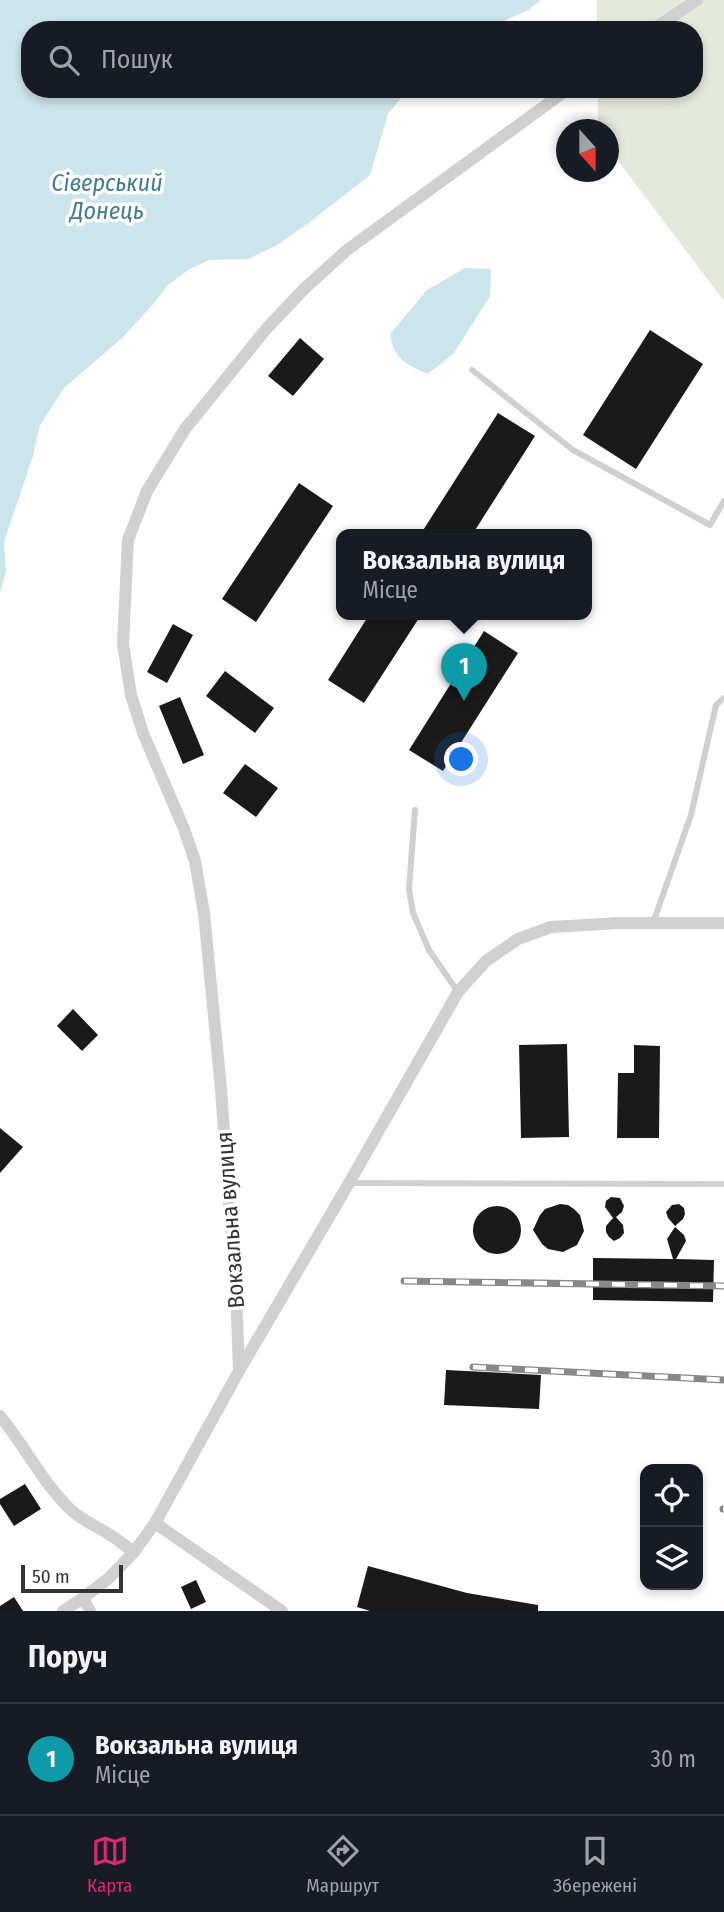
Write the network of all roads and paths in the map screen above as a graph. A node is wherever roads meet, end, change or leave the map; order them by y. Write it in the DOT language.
graph roads {
  1 [pos="697,0"];
  2 [pos="666,21"];
  3 [pos="556,98"];
  4 [pos="472,370"];
  5 [pos="724,501"];
  6 [pos="724,698"];
  7 [pos="415,810"];
  8 [pos="653,923"];
  9 [pos="724,923"];
  10 [pos="458,992"];
  11 [pos="349,1183"];
  12 [pos="724,1184"];
  13 [pos="239,1371"];
  14 [pos="0,1416"];
  15 [pos="155,1522"];
  16 [pos="134,1552"];
  17 [pos="83,1598"];
  18 [pos="63,1611"];
  19 [pos="90,1611"];
  20 [pos="282,1611"];
  1 -- 2 [label="street"];
  3 -- 13 [label="street, Вокзальна вулиця"];
  4 -- 5 [label="lane"];
  6 -- 8 [label="lane"];
  7 -- 10 [label="lane"];
  8 -- 9 [label="street, Вокзальна вулиця"];
  8 -- 10 [label="street, Вокзальна вулиця"];
  10 -- 11 [label="street, Вокзальна вулиця"];
  11 -- 12 [label="lane"];
  11 -- 13 [label="street, Вокзальна вулиця"];
  13 -- 15 [label="street, Вокзальна вулиця"];
  14 -- 16 [label="street"];
  15 -- 16 [label="street, Вокзальна вулиця"];
  15 -- 20 [label="street"];
  16 -- 17 [label="street, Вокзальна вулиця"];
  17 -- 18 [label="street, Вокзальна вулиця"];
  17 -- 19 [label="street"];
}
